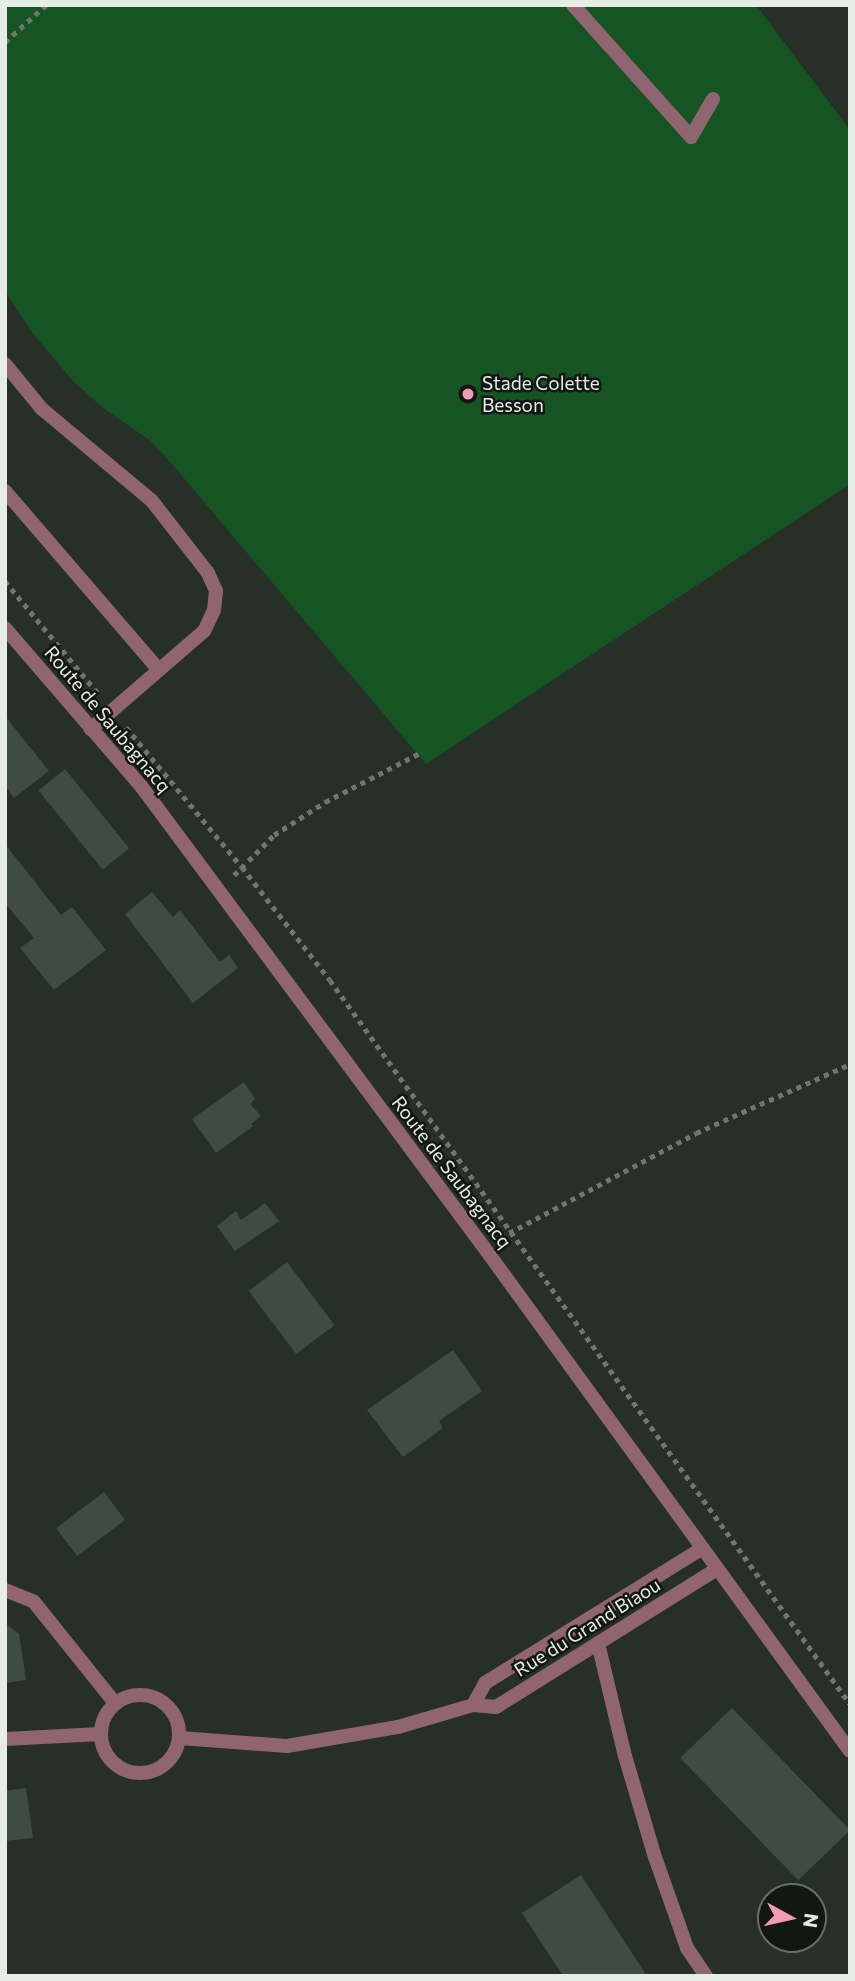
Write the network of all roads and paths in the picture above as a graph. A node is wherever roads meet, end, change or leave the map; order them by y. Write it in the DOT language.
graph roads {
  1 [pos="46,5"];
  2 [pos="573,5"];
  3 [pos="5,42"];
  4 [pos="713,99"];
  5 [pos="5,364"];
  6 [pos="5,491"];
  7 [pos="5,581"];
  8 [pos="5,628"];
  9 [pos="159,670"];
  10 [pos="112,710"];
  11 [pos="91,729"];
  12 [pos="418,754"];
  13 [pos="242,867"];
  14 [pos="219,891"];
  15 [pos="850,1065"];
  16 [pos="510,1232"];
  17 [pos="483,1246"];
  18 [pos="703,1548"];
  19 [pos="717,1569"];
  20 [pos="5,1590"];
  21 [pos="598,1643"];
  22 [pos="115,1703"];
  23 [pos="850,1704"];
  24 [pos="473,1705"];
  25 [pos="100,1734"];
  26 [pos="180,1738"];
  27 [pos="5,1739"];
  28 [pos="850,1751"];
  29 [pos="706,1976"];
  1 -- 3 [label="path"];
  2 -- 4 [label="street"];
  5 -- 9 [label="street"];
  6 -- 9 [label="street"];
  7 -- 10 [label="path"];
  8 -- 11 [label="street, Route de Saubagnacq"];
  9 -- 10 [label="street"];
  10 -- 11 [label="street"];
  10 -- 13 [label="path"];
  11 -- 14 [label="street, Route de Saubagnacq"];
  12 -- 13 [label="path"];
  13 -- 14 [label="path"];
  13 -- 16 [label="path"];
  14 -- 17 [label="street, Route de Saubagnacq"];
  15 -- 16 [label="path"];
  16 -- 17 [label="path"];
  16 -- 23 [label="path"];
  17 -- 18 [label="street, Route de Saubagnacq"];
  18 -- 19 [label="street, Route de Saubagnacq"];
  18 -- 24 [label="street, Rue du Grand Biaou"];
  19 -- 21 [label="street, Rue du Grand Biaou"];
  19 -- 28 [label="street, Route de Saubagnacq"];
  20 -- 22 [label="street"];
  21 -- 24 [label="street, Rue du Grand Biaou"];
  21 -- 29 [label="street"];
  22 -- 25 [label="street"];
  22 -- 26 [label="street"];
  24 -- 26 [label="street, Rue du Grand Biaou"];
  25 -- 26 [label="street"];
  25 -- 27 [label="street"];
}
